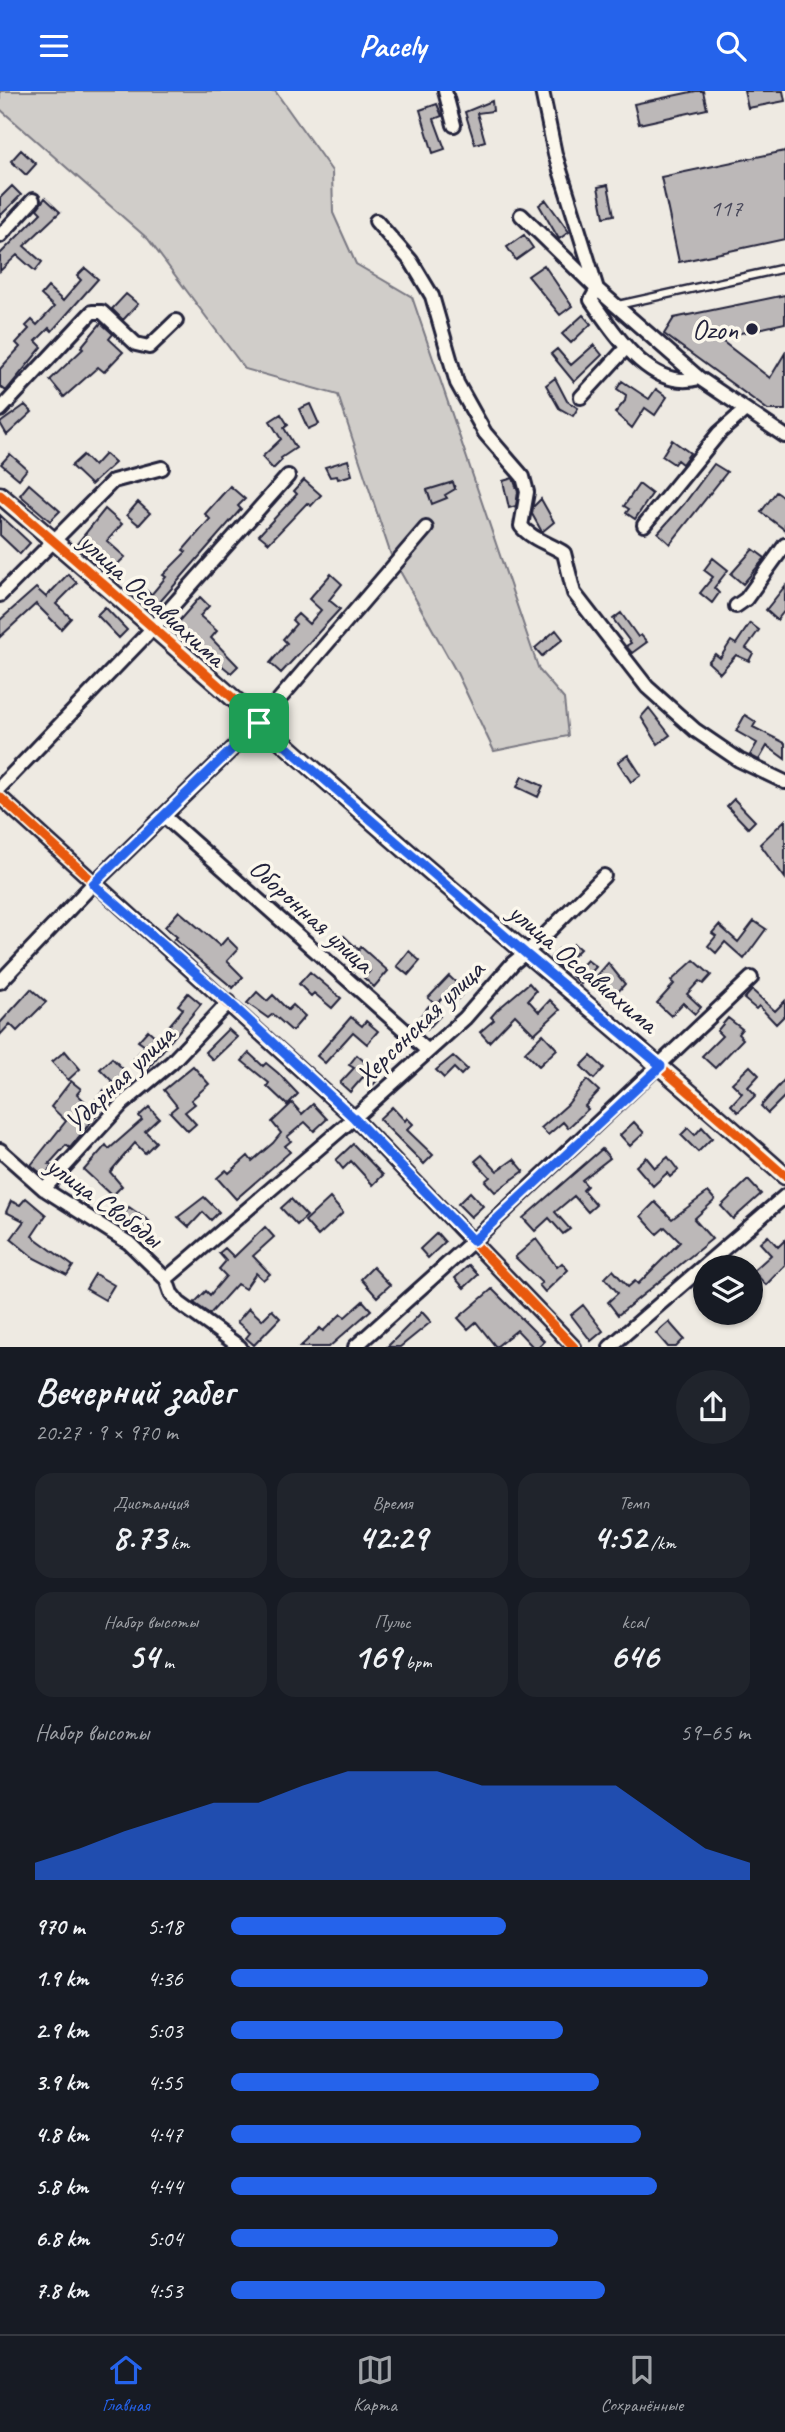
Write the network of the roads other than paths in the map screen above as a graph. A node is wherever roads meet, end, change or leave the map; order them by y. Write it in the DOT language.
graph roads {
  1 [pos="445,91"];
  2 [pos="542,91"];
  3 [pos="454,125"];
  4 [pos="33,200"];
  5 [pos="521,215"];
  6 [pos="376,221"];
  7 [pos="0,236"];
  8 [pos="785,268"];
  9 [pos="597,289"];
  10 [pos="616,306"];
  11 [pos="176,321"];
  12 [pos="626,348"];
  13 [pos="699,378"];
  14 [pos="581,397"];
  15 [pos="0,410"];
  16 [pos="744,411"];
  17 [pos="785,436"];
  18 [pos="162,468"];
  19 [pos="288,476"];
  20 [pos="0,495"];
  21 [pos="645,525"];
  22 [pos="426,528"];
  23 [pos="54,541"];
  24 [pos="785,545"];
  25 [pos="0,595"];
  26 [pos="736,606"];
  27 [pos="152,629"];
  28 [pos="259,723"];
  29 [pos="785,782"];
  30 [pos="0,787"];
  31 [pos="0,797"];
  32 [pos="164,815"];
  33 [pos="604,876"];
  34 [pos="93,884"];
  35 [pos="525,953"];
  36 [pos="751,978"];
  37 [pos="0,982"];
  38 [pos="229,1002"];
  39 [pos="428,1051"];
  40 [pos="661,1066"];
  41 [pos="354,1118"];
  42 [pos="0,1150"];
  43 [pos="785,1176"];
  44 [pos="44,1189"];
  45 [pos="785,1196"];
  46 [pos="473,1241"];
  47 [pos="166,1279"];
  48 [pos="240,1347"];
  49 [pos="355,1347"];
  50 [pos="574,1347"];
  51 [pos="610,1347"];
  1 -- 3 [label="street"];
  2 -- 9 [label="street"];
  4 -- 7 [label="street"];
  5 -- 9 [label="street"];
  6 -- 29 [label="street"];
  8 -- 10 [label="lane"];
  9 -- 10 [label="street"];
  9 -- 12 [label="street"];
  10 -- 13 [label="street"];
  11 -- 15 [label="street"];
  12 -- 13 [label="street"];
  12 -- 14 [label="street"];
  13 -- 16 [label="street"];
  16 -- 17 [label="street"];
  16 -- 21 [label="street"];
  18 -- 23 [label="street"];
  19 -- 27 [label="street"];
  20 -- 23 [label="street, улица Осоавиахима"];
  22 -- 28 [label="street"];
  23 -- 25 [label="street"];
  23 -- 27 [label="street, улица Осоавиахима"];
  24 -- 26 [label="street"];
  27 -- 28 [label="street, улица Осоавиахима"];
  27 -- 30 [label="street"];
  28 -- 32 [label="street"];
  28 -- 35 [label="street, улица Осоавиахима"];
  31 -- 34 [label="street"];
  32 -- 34 [label="street"];
  32 -- 39 [label="street, Оборонная улица"];
  33 -- 35 [label="street, Херсонская улица"];
  34 -- 37 [label="street"];
  34 -- 38 [label="street"];
  35 -- 39 [label="street, Херсонская улица"];
  35 -- 40 [label="street, улица Осоавиахима"];
  36 -- 40 [label="street"];
  38 -- 41 [label="street"];
  38 -- 44 [label="street, Ударная улица"];
  39 -- 41 [label="street, Херсонская улица"];
  40 -- 43 [label="street, улица Осоавиахима"];
  40 -- 46 [label="street"];
  41 -- 46 [label="street"];
  41 -- 47 [label="street, Херсонская улица"];
  42 -- 44 [label="street, улица Свободы"];
  44 -- 47 [label="street, улица Свободы"];
  45 -- 51 [label="street"];
  46 -- 49 [label="street"];
  46 -- 50 [label="street"];
  47 -- 48 [label="street, улица Свободы"];
}
